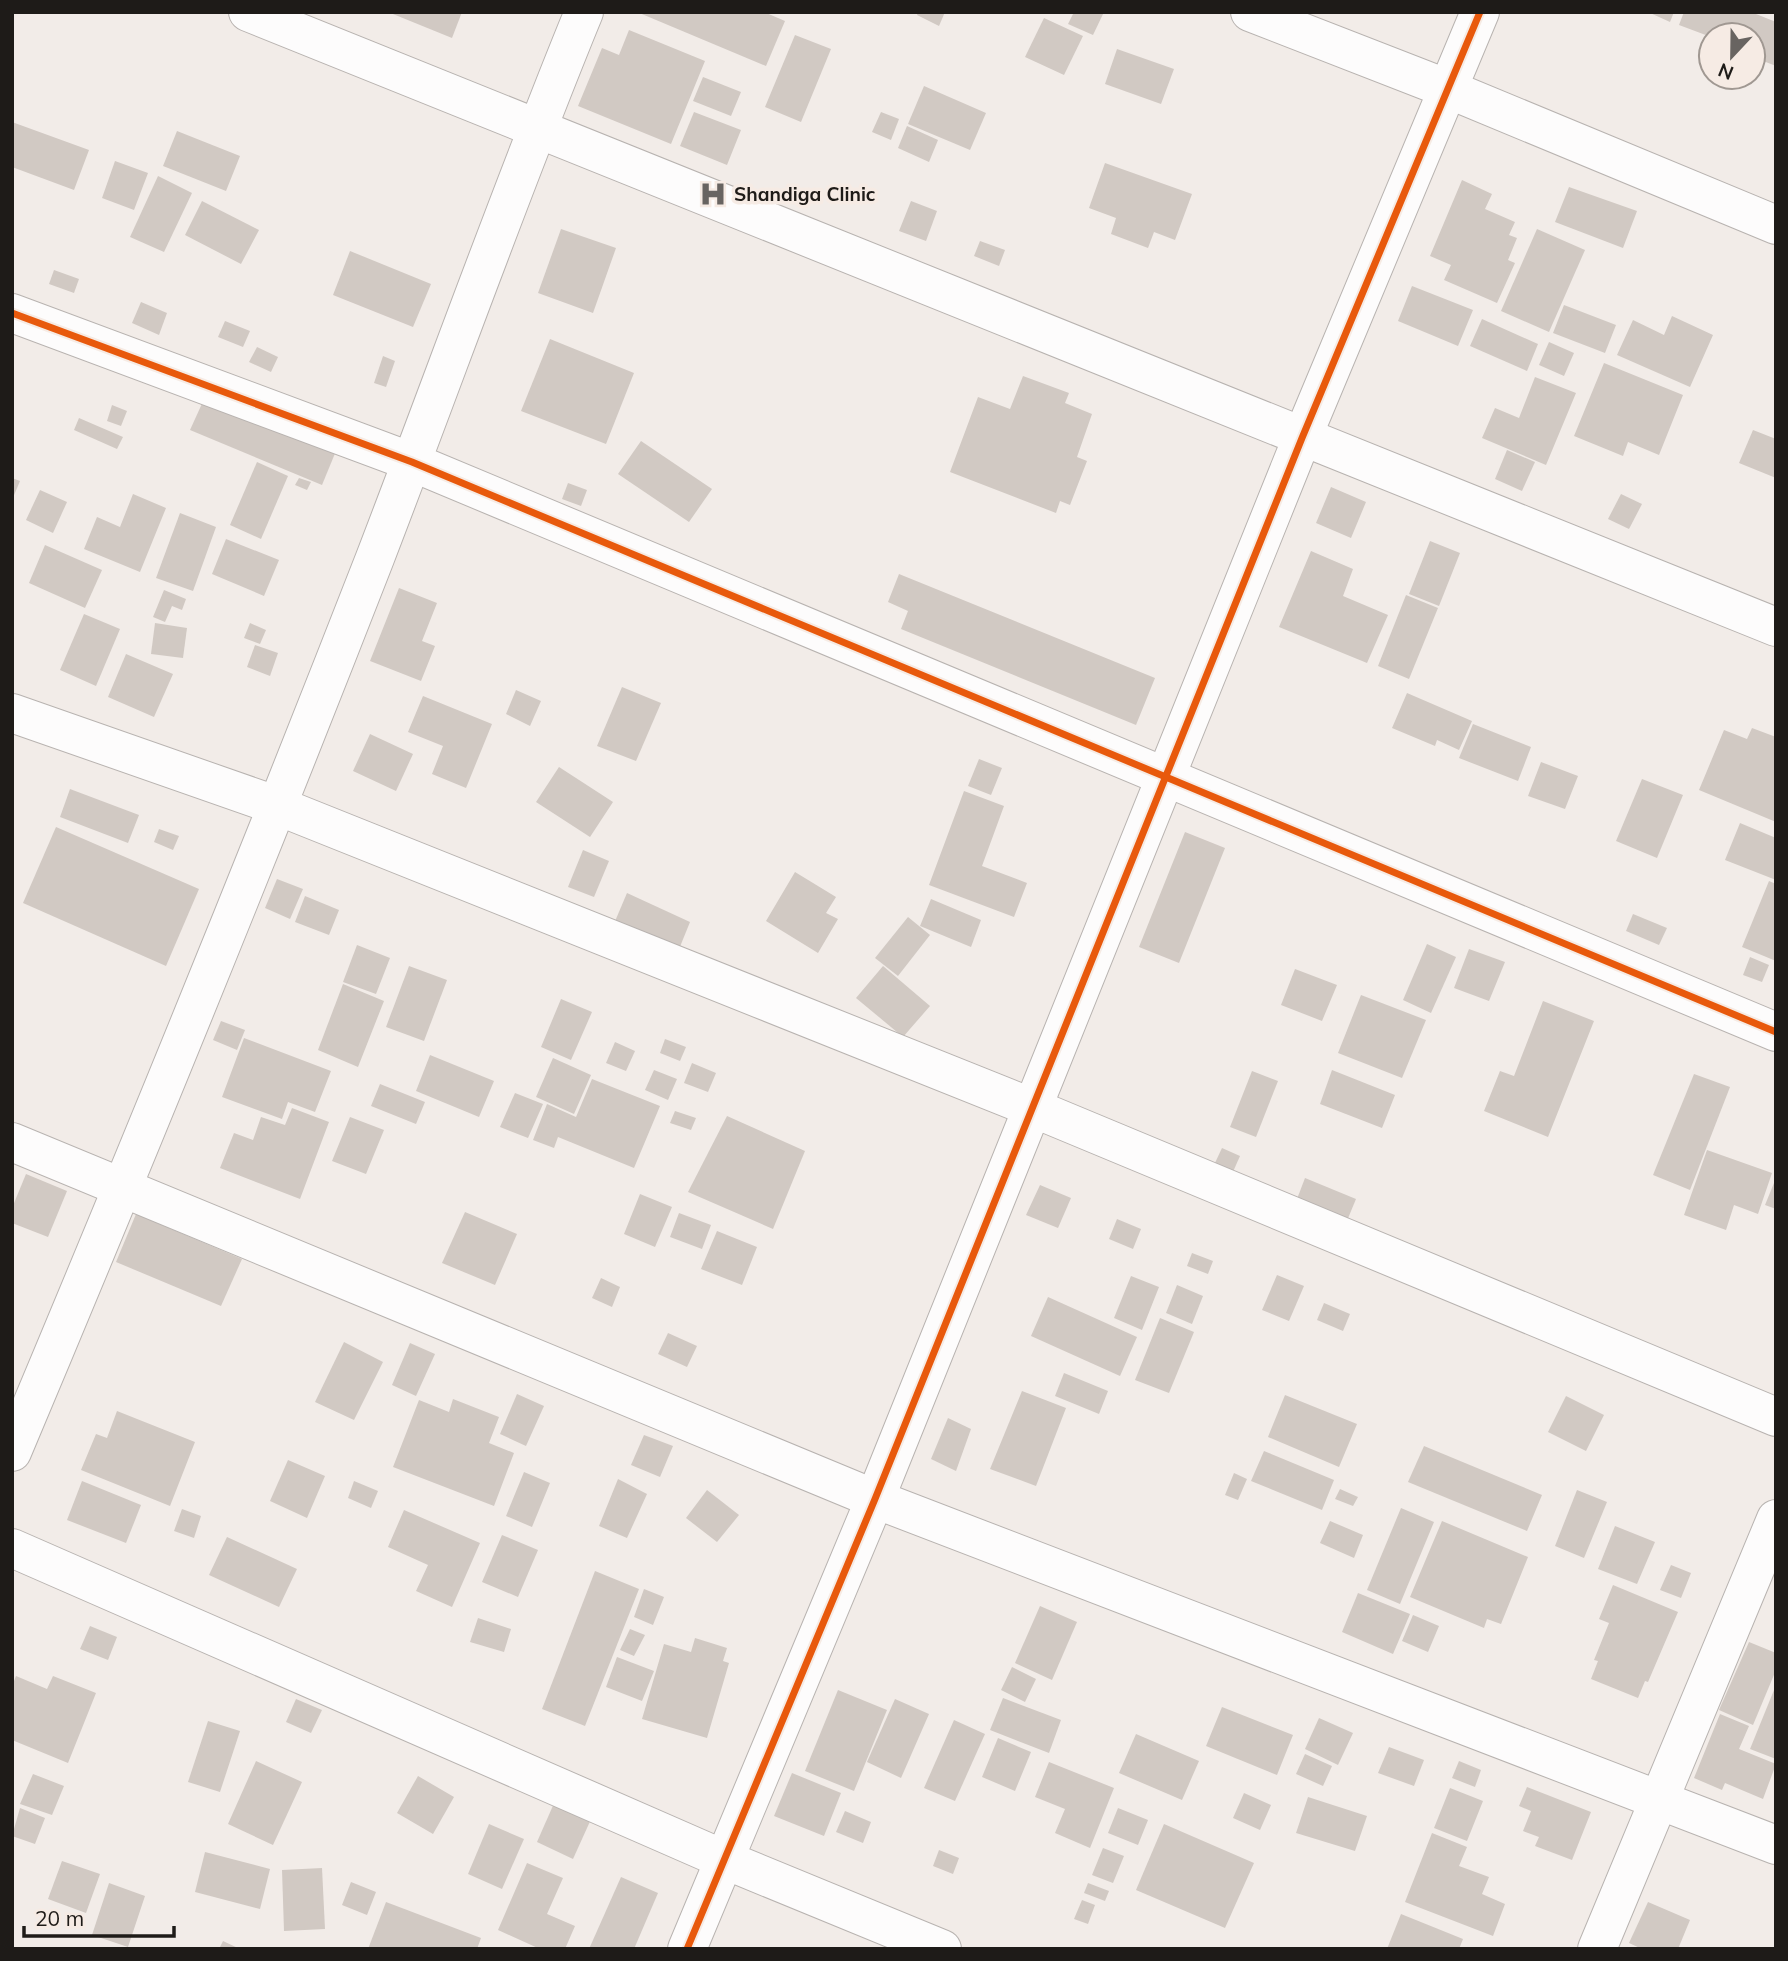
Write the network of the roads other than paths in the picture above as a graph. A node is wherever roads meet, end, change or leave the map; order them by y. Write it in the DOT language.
graph roads {
  1 [pos="248,12"];
  2 [pos="584,12"];
  3 [pos="1250,12"];
  4 [pos="1480,12"];
  5 [pos="1448,89"];
  6 [pos="537,125"];
  7 [pos="1776,225"];
  8 [pos="12,313"];
  9 [pos="1302,438"];
  10 [pos="412,462"];
  11 [pos="1776,627"];
  12 [pos="12,713"];
  13 [pos="1164,779"];
  14 [pos="278,806"];
  15 [pos="1776,1031"];
  16 [pos="1033,1108"];
  17 [pos="12,1142"];
  18 [pos="123,1188"];
  19 [pos="1776,1417"];
  20 [pos="12,1452"];
  21 [pos="876,1499"];
  22 [pos="1776,1518"];
  23 [pos="12,1548"];
  24 [pos="1659,1798"];
  25 [pos="1776,1845"];
  26 [pos="723,1859"];
  27 [pos="687,1949"];
  28 [pos="942,1949"];
  29 [pos="1597,1949"];
  1 -- 6 [label="street"];
  2 -- 6 [label="street"];
  3 -- 5 [label="street"];
  4 -- 5 [label="street"];
  5 -- 7 [label="street"];
  5 -- 9 [label="street"];
  6 -- 9 [label="street"];
  6 -- 10 [label="street"];
  8 -- 10 [label="street"];
  9 -- 11 [label="street"];
  9 -- 13 [label="street"];
  10 -- 13 [label="street"];
  10 -- 14 [label="street"];
  12 -- 14 [label="street"];
  13 -- 15 [label="street"];
  13 -- 16 [label="street"];
  14 -- 16 [label="street"];
  14 -- 18 [label="street"];
  16 -- 19 [label="street"];
  16 -- 21 [label="street"];
  17 -- 18 [label="street"];
  18 -- 20 [label="street"];
  18 -- 21 [label="street"];
  21 -- 24 [label="street"];
  21 -- 26 [label="street"];
  22 -- 24 [label="street"];
  23 -- 26 [label="street"];
  24 -- 25 [label="street"];
  24 -- 29 [label="street"];
  26 -- 27 [label="street"];
  26 -- 28 [label="street"];
}
